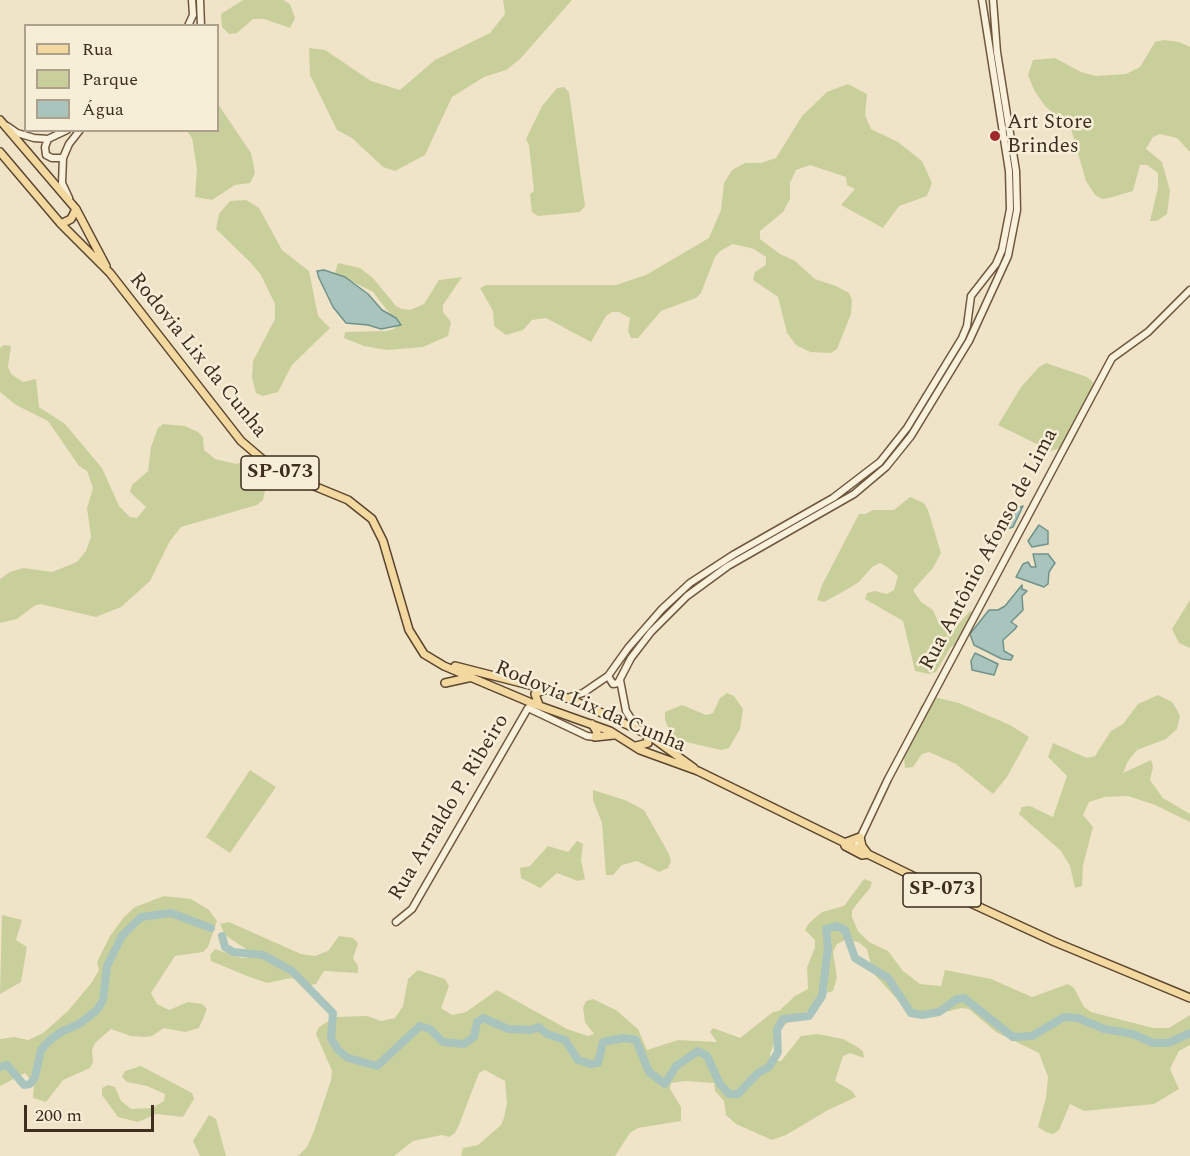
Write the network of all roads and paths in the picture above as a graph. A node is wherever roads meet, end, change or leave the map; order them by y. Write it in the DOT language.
graph roads {
  1 [pos="192,0"];
  2 [pos="200,0"];
  3 [pos="982,0"];
  4 [pos="993,0"];
  5 [pos="190,24"];
  6 [pos="199,24"];
  7 [pos="0,120"];
  8 [pos="64,132"];
  9 [pos="78,132"];
  10 [pos="48,139"];
  11 [pos="0,152"];
  12 [pos="63,158"];
  13 [pos="76,209"];
  14 [pos="61,224"];
  15 [pos="110,273"];
  16 [pos="981,280"];
  17 [pos="994,290"];
  18 [pos="1190,290"];
  19 [pos="968,308"];
  20 [pos="983,315"];
  21 [pos="435,661"];
  22 [pos="608,676"];
  23 [pos="472,677"];
  24 [pos="620,680"];
  25 [pos="446,683"];
  26 [pos="545,688"];
  27 [pos="566,698"];
  28 [pos="539,705"];
  29 [pos="592,723"];
  30 [pos="637,728"];
  31 [pos="647,734"];
  32 [pos="616,735"];
  33 [pos="595,736"];
  34 [pos="630,745"];
  35 [pos="699,771"];
  36 [pos="860,837"];
  37 [pos="844,843"];
  38 [pos="854,850"];
  39 [pos="868,854"];
  40 [pos="396,922"];
  41 [pos="1190,998"];
  1 -- 5 [label="main road"];
  2 -- 6 [label="main road"];
  3 -- 16 [label="main road"];
  4 -- 17 [label="main road"];
  7 -- 10 [label="main road"];
  7 -- 13 [label="main road, Rodovia Lix da Cunha / SP-073"];
  8 -- 10 [label="main road"];
  9 -- 12 [label="main road"];
  10 -- 12 [label="main road"];
  11 -- 14 [label="main road, Rodovia Lix da Cunha / SP-073"];
  12 -- 13 [label="main road"];
  13 -- 14 [label="main road"];
  13 -- 15 [label="main road, Rodovia Lix da Cunha / SP-073"];
  14 -- 15 [label="main road, Rodovia Lix da Cunha / SP-073"];
  15 -- 21 [label="main road, Rodovia Lix da Cunha / SP-073"];
  16 -- 17 [label="main road"];
  16 -- 19 [label="main road"];
  17 -- 20 [label="main road"];
  18 -- 36 [label="main road, Rua Antônio Afonso de Lima"];
  19 -- 20 [label="main road"];
  19 -- 22 [label="main road"];
  20 -- 24 [label="main road"];
  21 -- 23 [label="main road, Rodovia Lix da Cunha / SP-073"];
  21 -- 26 [label="main road, Rodovia Lix da Cunha / SP-073"];
  22 -- 24 [label="main road"];
  22 -- 27 [label="main road"];
  23 -- 25 [label="main road"];
  23 -- 28 [label="main road, Rodovia Lix da Cunha / SP-073"];
  24 -- 30 [label="main road"];
  26 -- 27 [label="main road, Rodovia Lix da Cunha / SP-073"];
  26 -- 28 [label="main road"];
  27 -- 30 [label="main road, Rodovia Lix da Cunha / SP-073"];
  28 -- 29 [label="main road, Rodovia Lix da Cunha / SP-073"];
  29 -- 32 [label="main road, Rodovia Lix da Cunha / SP-073"];
  29 -- 33 [label="main road"];
  30 -- 31 [label="main road, Rodovia Lix da Cunha / SP-073"];
  31 -- 34 [label="main road"];
  31 -- 35 [label="main road, Rodovia Lix da Cunha / SP-073"];
  32 -- 33 [label="main road"];
  32 -- 34 [label="main road, Rodovia Lix da Cunha / SP-073"];
  33 -- 40 [label="main road, Rua Arnaldo P. Ribeiro"];
  34 -- 35 [label="main road, Rodovia Lix da Cunha / SP-073"];
  35 -- 37 [label="main road, Rodovia Lix da Cunha / SP-073"];
  36 -- 37 [label="main road"];
  36 -- 38 [label="main road, Rua Antônio Afonso de Lima"];
  36 -- 39 [label="main road"];
  37 -- 38 [label="main road, Rodovia Lix da Cunha"];
  38 -- 39 [label="main road"];
  39 -- 41 [label="main road, SP-073"];
}
